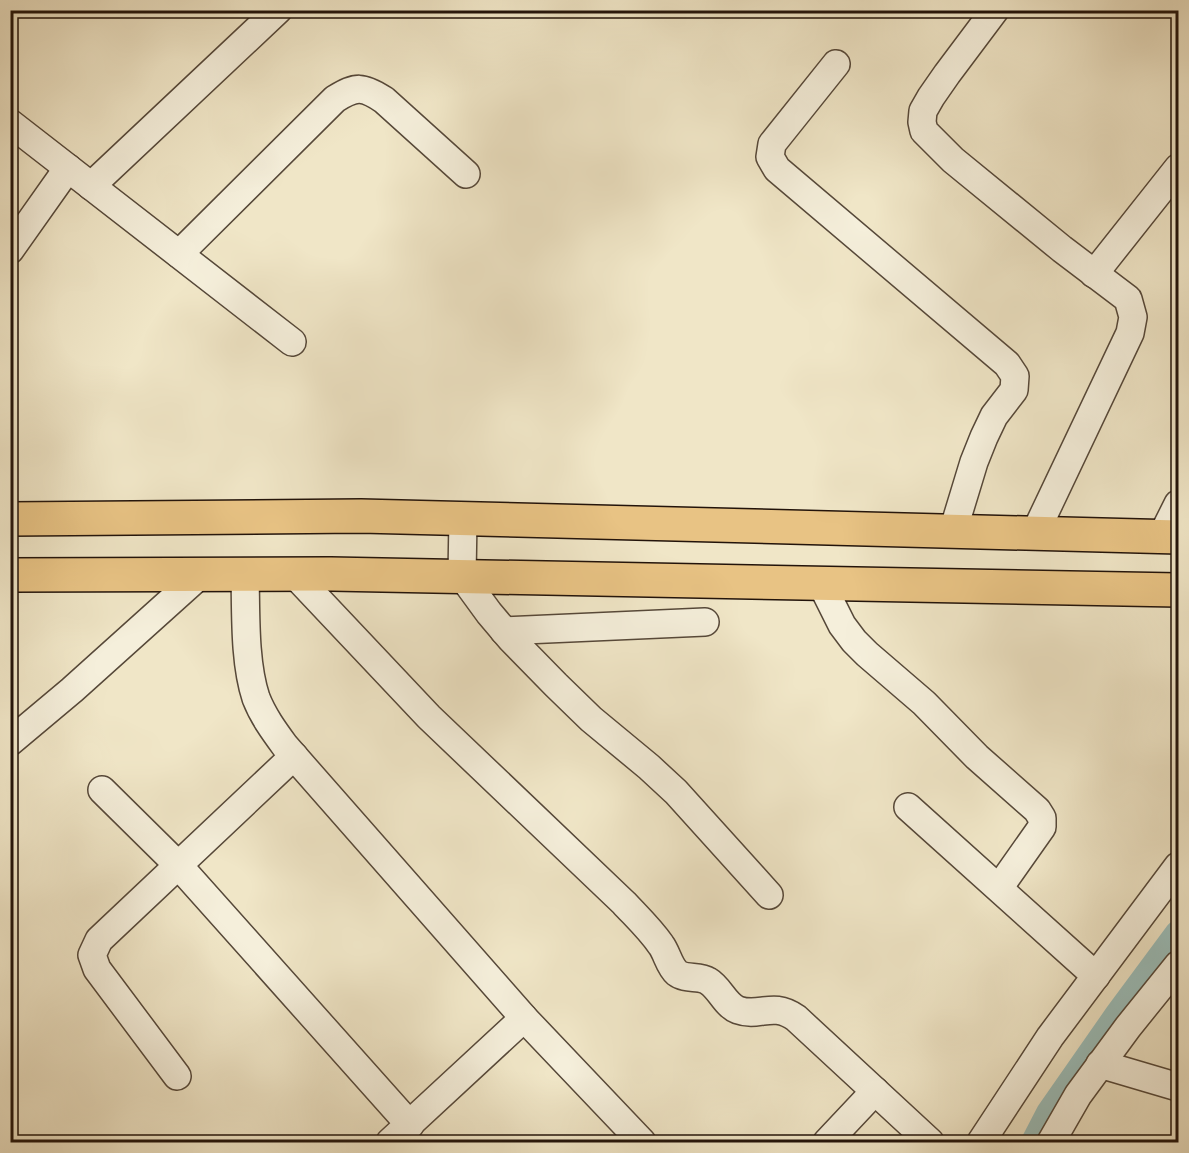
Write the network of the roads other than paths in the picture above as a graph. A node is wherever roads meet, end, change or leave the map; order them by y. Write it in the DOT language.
graph roads {
  1 [pos="278,10"];
  2 [pos="995,10"];
  3 [pos="836,64"];
  4 [pos="10,123"];
  5 [pos="68,168"];
  6 [pos="1179,168"];
  7 [pos="466,174"];
  8 [pos="91,186"];
  9 [pos="10,250"];
  10 [pos="179,254"];
  11 [pos="1094,274"];
  12 [pos="292,342"];
  13 [pos="1179,504"];
  14 [pos="464,518"];
  15 [pos="10,519"];
  16 [pos="953,531"];
  17 [pos="1035,533"];
  18 [pos="1170,537"];
  19 [pos="294,573"];
  20 [pos="201,574"];
  21 [pos="245,574"];
  22 [pos="10,575"];
  23 [pos="462,576"];
  24 [pos="821,583"];
  25 [pos="1179,590"];
  26 [pos="705,622"];
  27 [pos="504,631"];
  28 [pos="10,742"];
  29 [pos="294,756"];
  30 [pos="102,790"];
  31 [pos="908,807"];
  32 [pos="179,866"];
  33 [pos="1179,866"];
  34 [pos="999,888"];
  35 [pos="769,895"];
  36 [pos="1179,965"];
  37 [pos="1096,976"];
  38 [pos="524,1018"];
  39 [pos="1100,1064"];
  40 [pos="177,1076"];
  41 [pos="1179,1087"];
  42 [pos="876,1091"];
  43 [pos="411,1125"];
  44 [pos="390,1143"];
  45 [pos="642,1143"];
  46 [pos="827,1143"];
  47 [pos="930,1143"];
  48 [pos="981,1143"];
  49 [pos="1051,1143"];
  1 -- 8 [label="street"];
  2 -- 11 [label="street"];
  3 -- 16 [label="street"];
  4 -- 5 [label="street"];
  5 -- 8 [label="street"];
  5 -- 9 [label="street"];
  6 -- 11 [label="street"];
  7 -- 10 [label="street"];
  8 -- 10 [label="street"];
  10 -- 12 [label="street"];
  11 -- 17 [label="street"];
  13 -- 18 [label="street"];
  14 -- 15 [label="highway"];
  14 -- 16 [label="highway"];
  14 -- 23 [label="street"];
  16 -- 17 [label="highway"];
  17 -- 18 [label="highway"];
  19 -- 21 [label="highway"];
  19 -- 23 [label="highway"];
  19 -- 42 [label="street"];
  20 -- 21 [label="highway"];
  20 -- 22 [label="highway"];
  20 -- 28 [label="street"];
  21 -- 29 [label="street"];
  23 -- 24 [label="highway"];
  23 -- 27 [label="street"];
  24 -- 25 [label="highway"];
  24 -- 34 [label="street"];
  26 -- 27 [label="street"];
  27 -- 35 [label="street"];
  29 -- 32 [label="street"];
  29 -- 38 [label="street"];
  30 -- 32 [label="street"];
  31 -- 34 [label="street"];
  32 -- 40 [label="street"];
  32 -- 43 [label="street"];
  33 -- 37 [label="street"];
  34 -- 37 [label="street"];
  36 -- 39 [label="street"];
  37 -- 48 [label="street"];
  38 -- 43 [label="street"];
  38 -- 45 [label="street"];
  39 -- 41 [label="street"];
  39 -- 49 [label="street"];
  42 -- 46 [label="street"];
  42 -- 47 [label="street"];
  43 -- 44 [label="street"];
}
